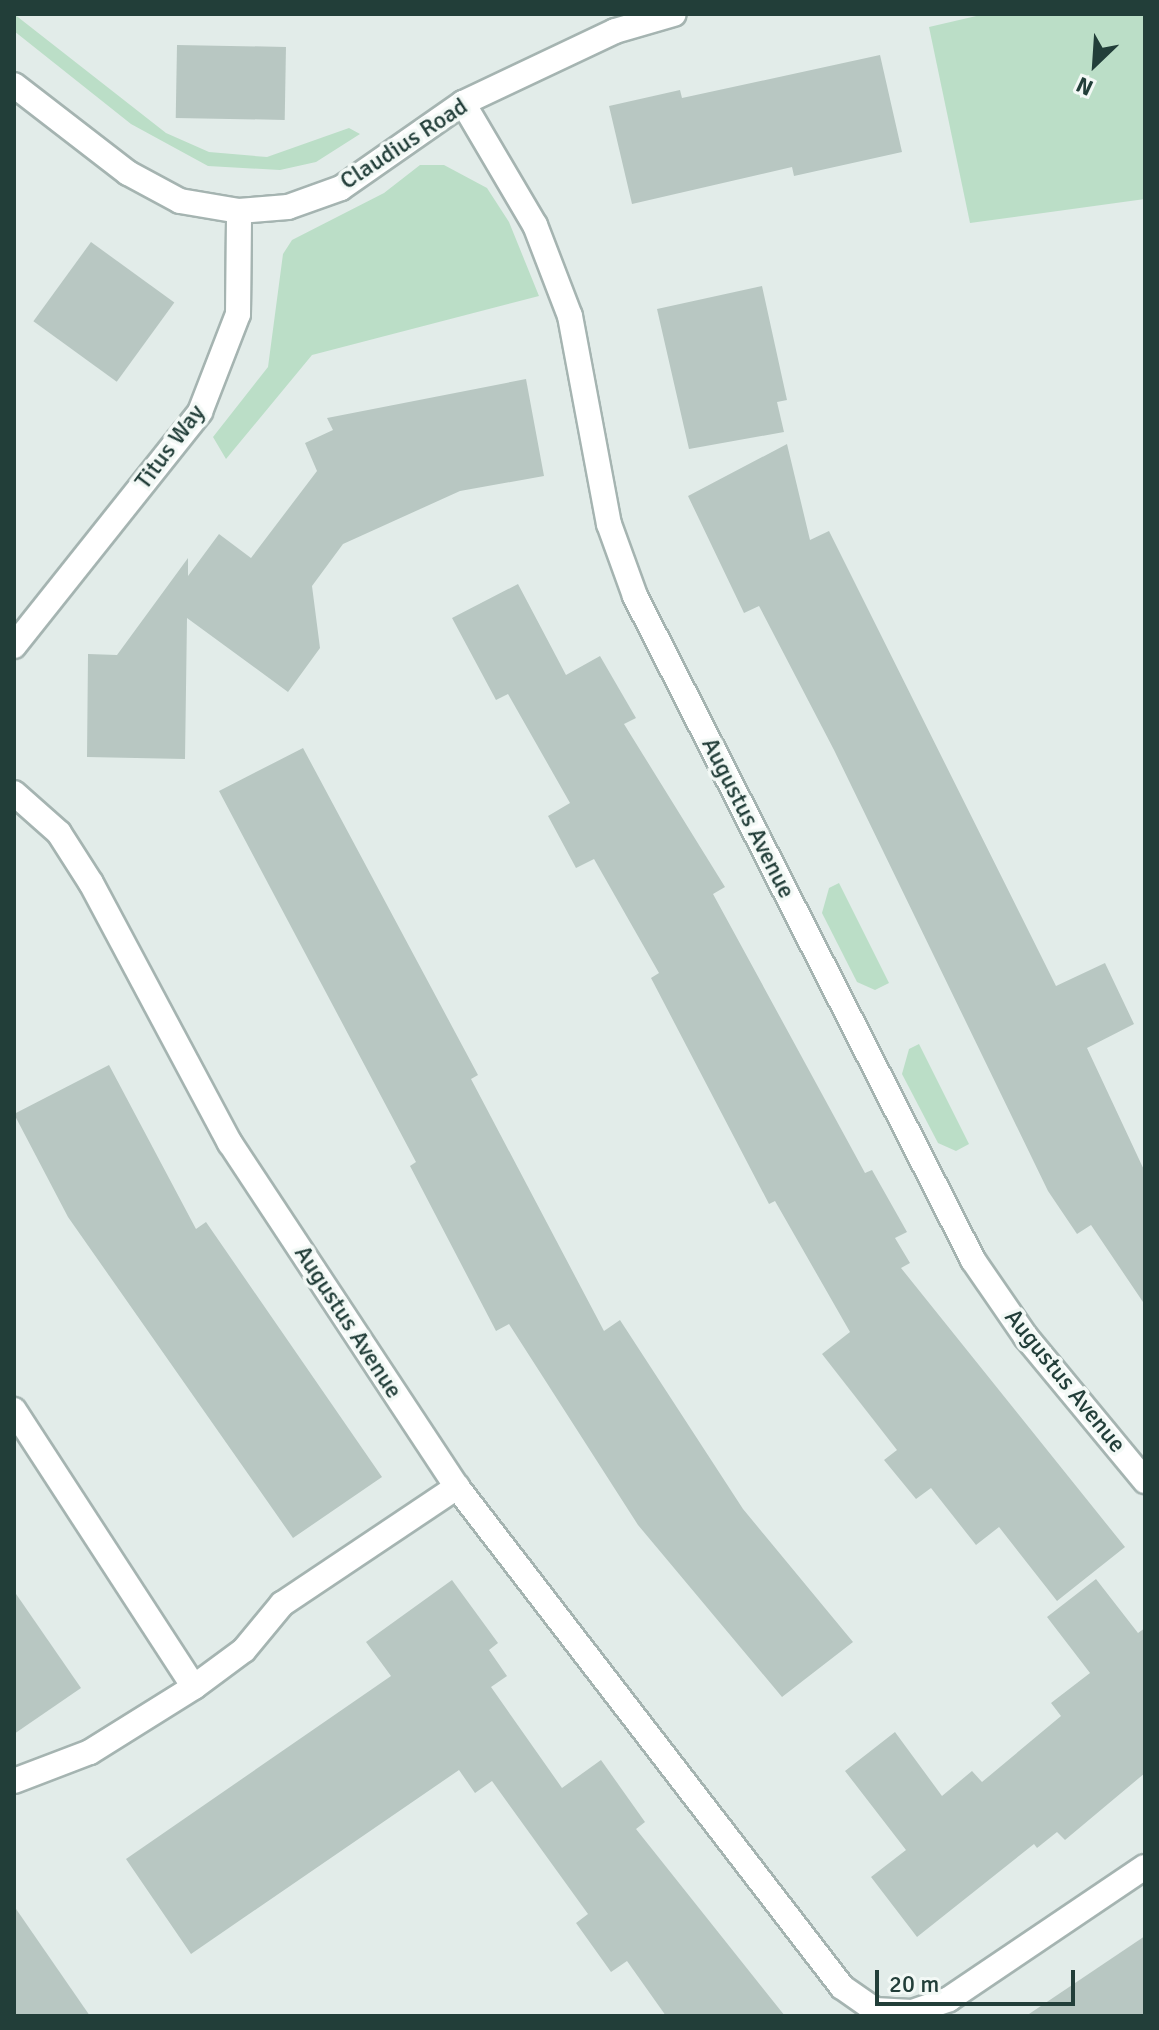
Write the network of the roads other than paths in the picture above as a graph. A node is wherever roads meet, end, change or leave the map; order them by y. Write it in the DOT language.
graph roads {
  1 [pos="674,14"];
  2 [pos="14,85"];
  3 [pos="463,103"];
  4 [pos="239,211"];
  5 [pos="14,646"];
  6 [pos="14,793"];
  7 [pos="14,1410"];
  8 [pos="1145,1481"];
  9 [pos="457,1487"];
  10 [pos="194,1687"];
  11 [pos="14,1781"];
  12 [pos="1145,1867"];
  13 [pos="870,2013"];
  1 -- 3 [label="street, Claudius Road"];
  2 -- 4 [label="street, Claudius Road"];
  3 -- 4 [label="street, Claudius Road"];
  3 -- 8 [label="street, Augustus Avenue"];
  4 -- 5 [label="street, Titus Way"];
  6 -- 9 [label="street, Augustus Avenue"];
  7 -- 10 [label="street"];
  9 -- 10 [label="street"];
  9 -- 13 [label="street, Augustus Avenue"];
  10 -- 11 [label="street"];
  12 -- 13 [label="street, Augustus Avenue"];
}
